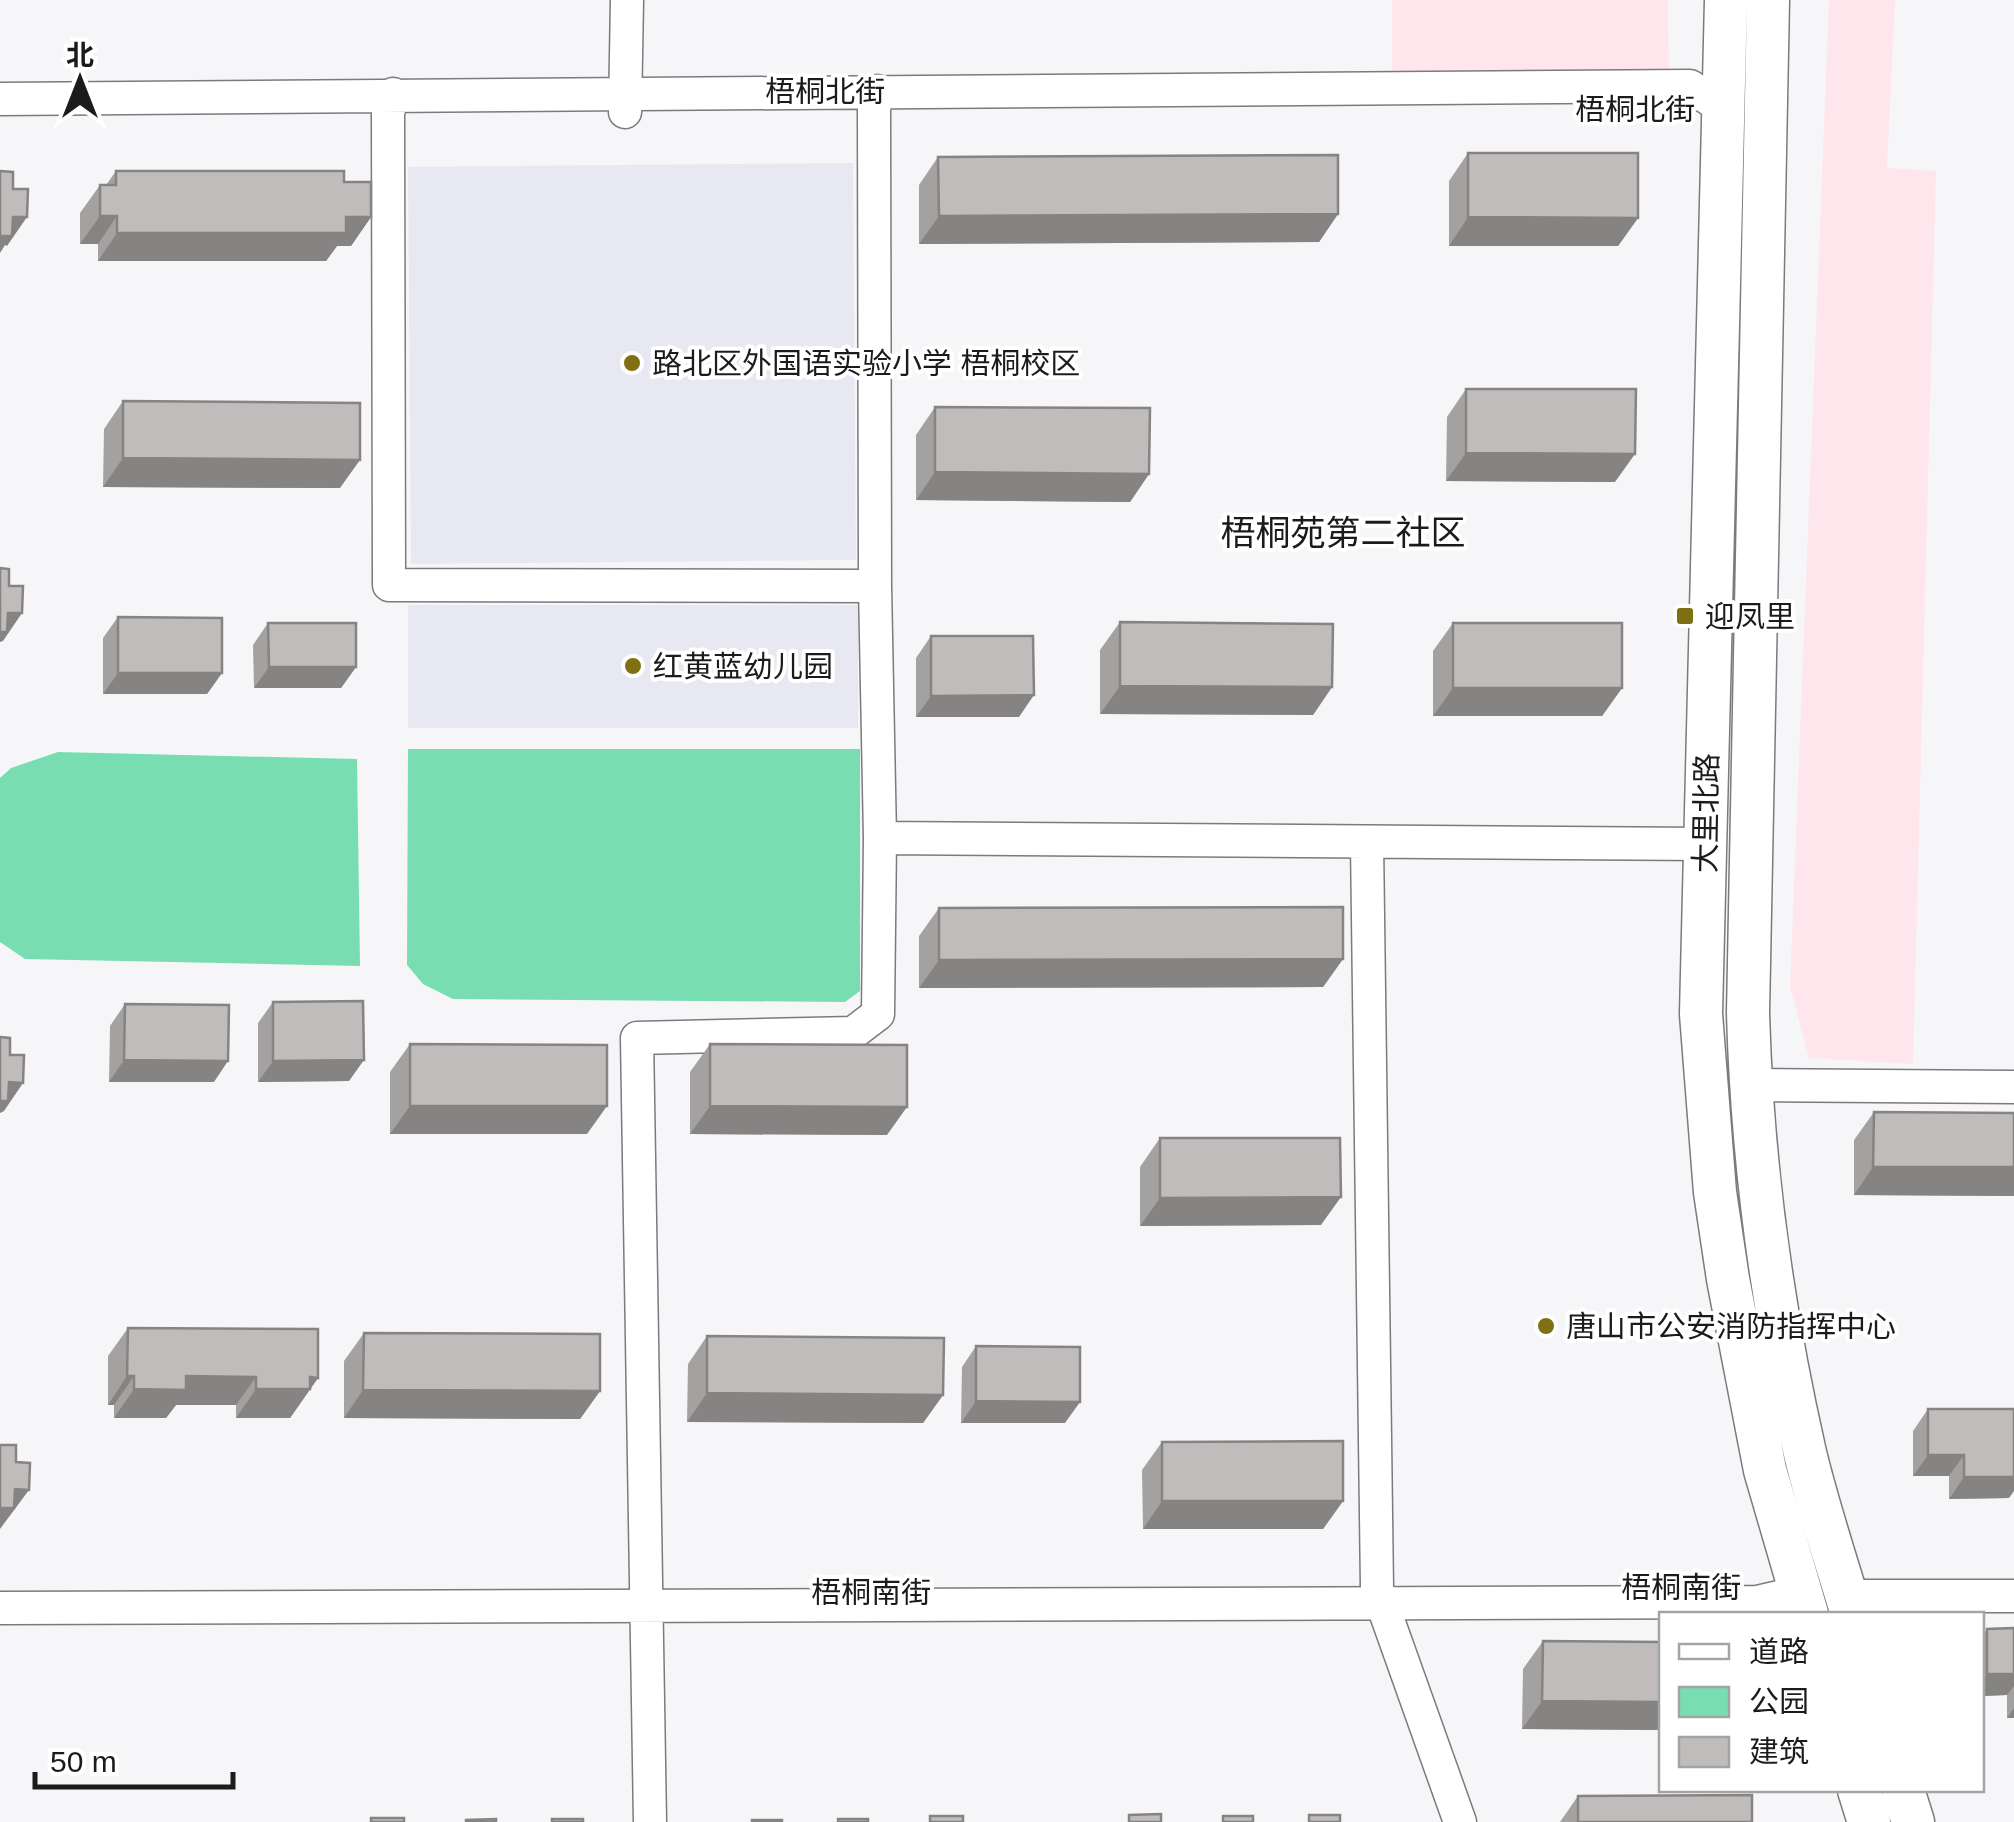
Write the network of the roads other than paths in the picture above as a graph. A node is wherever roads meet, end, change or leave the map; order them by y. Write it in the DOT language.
graph roads {
  1 [pos="627,0"];
  2 [pos="1726,0"];
  3 [pos="1768,0"];
  4 [pos="0,98"];
  5 [pos="875,101"];
  6 [pos="626,102"];
  7 [pos="391,104"];
  8 [pos="1722,108"];
  9 [pos="0,115"];
  10 [pos="874,586"];
  11 [pos="880,838"];
  12 [pos="1367,842"];
  13 [pos="1706,844"];
  14 [pos="1750,1085"];
  15 [pos="2014,1086"];
  16 [pos="0,1596"];
  17 [pos="2014,1596"];
  18 [pos="1379,1597"];
  19 [pos="646,1600"];
  20 [pos="1804,1603"];
  21 [pos="1849,1605"];
  22 [pos="0,1608"];
  23 [pos="1861,1792"];
  24 [pos="1904,1792"];
  25 [pos="650,1822"];
  26 [pos="1460,1822"];
  27 [pos="1869,1822"];
  28 [pos="1913,1822"];
  1 -- 6 [label="street"];
  2 -- 8 [label="main road, 大里北路"];
  3 -- 14 [label="main road, 大里北路"];
  4 -- 7 [label="street, 梧桐北街"];
  5 -- 6 [label="street, 梧桐北街"];
  5 -- 8 [label="street, 梧桐北街"];
  5 -- 10 [label="street"];
  6 -- 7 [label="street, 梧桐北街"];
  7 -- 9 [label="street, 梧桐北街"];
  7 -- 10 [label="street"];
  8 -- 13 [label="main road, 大里北路"];
  10 -- 11 [label="street"];
  11 -- 12 [label="street"];
  11 -- 19 [label="street"];
  12 -- 13 [label="street"];
  12 -- 18 [label="street"];
  13 -- 20 [label="main road, 大里北路"];
  14 -- 15 [label="street"];
  14 -- 21 [label="main road, 大里北路"];
  16 -- 19 [label="street, 梧桐南街"];
  17 -- 21 [label="street"];
  18 -- 19 [label="street, 梧桐南街"];
  18 -- 20 [label="street, 梧桐南街"];
  18 -- 26 [label="street"];
  19 -- 22 [label="street, 梧桐南街"];
  19 -- 25 [label="street"];
  23 -- 27 [label="main road"];
  24 -- 28 [label="main road"];
}
